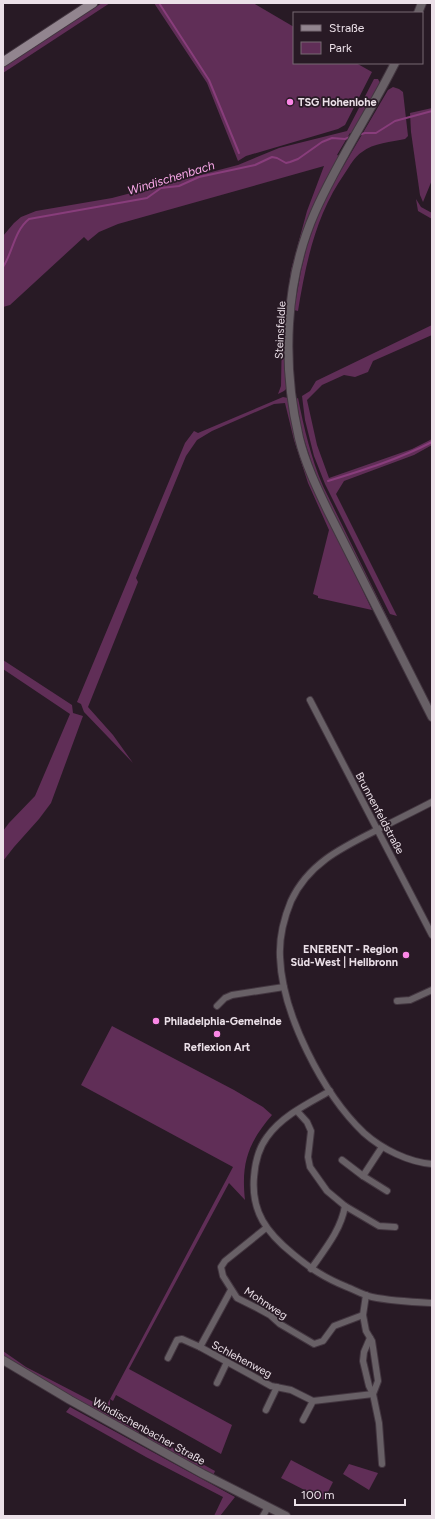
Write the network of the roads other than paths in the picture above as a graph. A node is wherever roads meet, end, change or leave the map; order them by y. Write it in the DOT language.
graph roads {
  1 [pos="93,3"];
  2 [pos="3,62"];
  3 [pos="394,64"];
  4 [pos="310,700"];
  5 [pos="432,717"];
  6 [pos="432,802"];
  7 [pos="377,830"];
  8 [pos="432,935"];
  9 [pos="284,987"];
  10 [pos="432,990"];
  11 [pos="397,1001"];
  12 [pos="217,1006"];
  13 [pos="330,1091"];
  14 [pos="297,1111"];
  15 [pos="382,1147"];
  16 [pos="342,1160"];
  17 [pos="432,1164"];
  18 [pos="363,1176"];
  19 [pos="387,1191"];
  20 [pos="345,1206"];
  21 [pos="395,1227"];
  22 [pos="266,1228"];
  23 [pos="311,1269"];
  24 [pos="231,1290"];
  25 [pos="366,1295"];
  26 [pos="432,1303"];
  27 [pos="363,1315"];
  28 [pos="370,1338"];
  29 [pos="200,1348"];
  30 [pos="168,1358"];
  31 [pos="3,1360"];
  32 [pos="227,1362"];
  33 [pos="217,1383"];
  34 [pos="278,1387"];
  35 [pos="373,1394"];
  36 [pos="313,1401"];
  37 [pos="266,1410"];
  38 [pos="303,1420"];
  39 [pos="382,1464"];
  40 [pos="268,1507"];
  41 [pos="263,1516"];
  42 [pos="286,1516"];
  1 -- 2 [label="main road"];
  3 -- 5 [label="street, Steinsfeldle"];
  4 -- 7 [label="street, Brunnenfeldstraße"];
  6 -- 7 [label="street"];
  7 -- 8 [label="street, Brunnenfeldstraße"];
  7 -- 9 [label="street"];
  9 -- 12 [label="street"];
  9 -- 13 [label="street"];
  10 -- 11 [label="street"];
  13 -- 14 [label="street"];
  13 -- 15 [label="street"];
  14 -- 20 [label="street"];
  14 -- 22 [label="street"];
  15 -- 17 [label="street"];
  15 -- 18 [label="street"];
  16 -- 18 [label="street"];
  18 -- 19 [label="street"];
  20 -- 21 [label="street"];
  20 -- 23 [label="street"];
  22 -- 23 [label="street"];
  22 -- 24 [label="street, Mohnweg"];
  23 -- 25 [label="street"];
  24 -- 27 [label="street, Mohnweg"];
  24 -- 29 [label="street, Schlehenweg"];
  25 -- 26 [label="street"];
  25 -- 27 [label="street"];
  27 -- 28 [label="street"];
  28 -- 35 [label="street"];
  28 -- 35 [label="street"];
  29 -- 30 [label="street"];
  29 -- 32 [label="street, Schlehenweg"];
  31 -- 40 [label="street, Windischenbacher Straße"];
  32 -- 33 [label="street"];
  32 -- 34 [label="street, Schlehenweg"];
  34 -- 36 [label="street, Schlehenweg"];
  34 -- 37 [label="street"];
  35 -- 36 [label="street"];
  35 -- 39 [label="street"];
  36 -- 38 [label="street"];
  40 -- 41 [label="street"];
  40 -- 42 [label="street, Windischenbacher Straße"];
}
